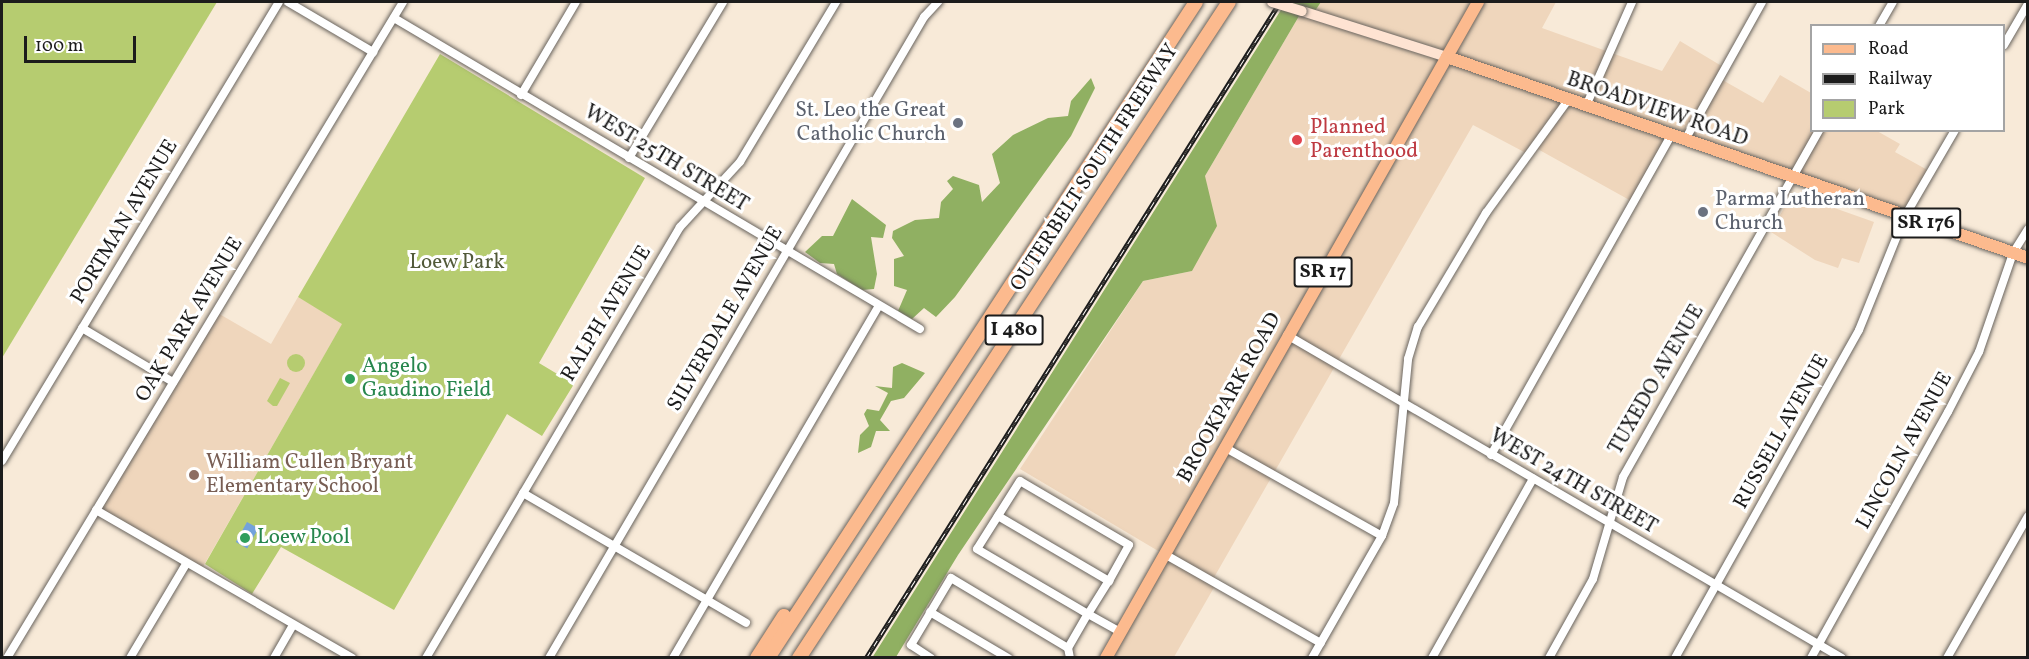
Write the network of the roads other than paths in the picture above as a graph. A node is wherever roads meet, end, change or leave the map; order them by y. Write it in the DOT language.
graph roads {
  1 [pos="279,2"];
  2 [pos="288,2"];
  3 [pos="404,2"];
  4 [pos="576,2"];
  5 [pos="723,2"];
  6 [pos="836,2"];
  7 [pos="938,2"];
  8 [pos="1196,2"];
  9 [pos="1229,2"];
  10 [pos="1272,2"];
  11 [pos="1478,2"];
  12 [pos="1632,2"];
  13 [pos="1762,2"];
  14 [pos="1893,2"];
  15 [pos="2028,4"];
  16 [pos="394,18"];
  17 [pos="1880,24"];
  18 [pos="2005,43"];
  19 [pos="373,52"];
  20 [pos="1447,57"];
  21 [pos="521,95"];
  22 [pos="1568,100"];
  23 [pos="1586,106"];
  24 [pos="1818,132"];
  25 [pos="1953,132"];
  26 [pos="1671,135"];
  27 [pos="1685,140"];
  28 [pos="629,158"];
  29 [pos="1793,177"];
  30 [pos="703,202"];
  31 [pos="1905,216"];
  32 [pos="2028,230"];
  33 [pos="787,251"];
  34 [pos="2013,253"];
  35 [pos="2028,258"];
  36 [pos="879,306"];
  37 [pos="82,328"];
  38 [pos="920,329"];
  39 [pos="1287,334"];
  40 [pos="173,382"];
  41 [pos="1403,404"];
  42 [pos="1224,447"];
  43 [pos="1491,455"];
  44 [pos="2,461"];
  45 [pos="1533,479"];
  46 [pos="523,493"];
  47 [pos="96,510"];
  48 [pos="998,516"];
  49 [pos="2028,516"];
  50 [pos="1611,525"];
  51 [pos="1382,536"];
  52 [pos="616,547"];
  53 [pos="1166,555"];
  54 [pos="186,564"];
  55 [pos="828,565"];
  56 [pos="1108,581"];
  57 [pos="847,585"];
  58 [pos="1716,585"];
  59 [pos="707,601"];
  60 [pos="930,612"];
  61 [pos="1088,614"];
  62 [pos="746,623"];
  63 [pos="293,625"];
  64 [pos="1121,633"];
  65 [pos="1321,643"];
  66 [pos="1819,644"];
  67 [pos="1068,648"];
  68 [pos="7,657"];
  69 [pos="130,657"];
  70 [pos="274,657"];
  71 [pos="352,657"];
  72 [pos="426,657"];
  73 [pos="549,657"];
  74 [pos="673,657"];
  75 [pos="757,657"];
  76 [pos="768,657"];
  77 [pos="800,657"];
  78 [pos="810,657"];
  79 [pos="931,657"];
  80 [pos="1008,657"];
  81 [pos="1070,657"];
  82 [pos="1106,657"];
  83 [pos="1312,657"];
  84 [pos="1432,657"];
  85 [pos="1549,657"];
  86 [pos="1675,657"];
  87 [pos="1811,657"];
  88 [pos="1842,657"];
  89 [pos="1947,657"];
  1 -- 37 [label="street, PORTMAN AVENUE"];
  2 -- 19 [label="street"];
  3 -- 16 [label="street, OAK PARK AVENUE"];
  4 -- 21 [label="street"];
  5 -- 28 [label="street"];
  6 -- 30 [label="street, RALPH AVENUE"];
  7 -- 33 [label="street, SILVERDALE AVENUE"];
  8 -- 55 [label="highway, OUTERBELT SOUTH FREEWAY / I 480"];
  9 -- 57 [label="highway, OUTERBELT SOUTH FREEWAY / I 480"];
  10 -- 20 [label="main road, BROADVIEW ROAD, bridge"];
  11 -- 20 [label="main road, BROOKPARK ROAD / SR 17"];
  12 -- 23 [label="street"];
  13 -- 27 [label="street"];
  14 -- 17 [label="street"];
  15 -- 18 [label="street"];
  16 -- 19 [label="street, OAK PARK AVENUE"];
  16 -- 21 [label="street, WEST 25TH STREET"];
  19 -- 40 [label="street, OAK PARK AVENUE"];
  20 -- 22 [label="main road, BROADVIEW ROAD / SR 176"];
  20 -- 39 [label="main road, BROOKPARK ROAD / SR 17"];
  21 -- 28 [label="street, WEST 25TH STREET"];
  22 -- 23 [label="main road, BROADVIEW ROAD / SR 176"];
  22 -- 41 [label="street"];
  23 -- 26 [label="main road, BROADVIEW ROAD / SR 176"];
  24 -- 29 [label="street, TUXEDO AVENUE"];
  25 -- 31 [label="street, RUSSELL AVENUE"];
  26 -- 27 [label="main road, BROADVIEW ROAD / SR 176"];
  26 -- 43 [label="street"];
  27 -- 29 [label="main road, BROADVIEW ROAD / SR 176"];
  28 -- 30 [label="street, WEST 25TH STREET"];
  29 -- 31 [label="main road, BROADVIEW ROAD / SR 176"];
  29 -- 50 [label="street, TUXEDO AVENUE"];
  30 -- 33 [label="street, WEST 25TH STREET"];
  30 -- 46 [label="street, RALPH AVENUE"];
  31 -- 34 [label="main road, BROADVIEW ROAD / SR 176"];
  31 -- 58 [label="street, RUSSELL AVENUE"];
  32 -- 34 [label="street, LINCOLN AVENUE"];
  33 -- 36 [label="street, WEST 25TH STREET"];
  33 -- 52 [label="street, SILVERDALE AVENUE"];
  34 -- 35 [label="main road, BROADVIEW ROAD / SR 176"];
  34 -- 66 [label="street, LINCOLN AVENUE"];
  36 -- 38 [label="street, WEST 25TH STREET"];
  36 -- 59 [label="street"];
  37 -- 40 [label="street"];
  37 -- 44 [label="street, PORTMAN AVENUE"];
  39 -- 41 [label="street, WEST 24TH STREET"];
  39 -- 42 [label="main road, BROOKPARK ROAD / SR 17"];
  40 -- 47 [label="street, OAK PARK AVENUE"];
  41 -- 43 [label="street, WEST 24TH STREET"];
  41 -- 51 [label="street"];
  42 -- 51 [label="street"];
  42 -- 53 [label="main road, BROOKPARK ROAD / SR 17"];
  43 -- 45 [label="street, WEST 24TH STREET"];
  45 -- 50 [label="street, WEST 24TH STREET"];
  45 -- 84 [label="street"];
  46 -- 52 [label="street"];
  46 -- 72 [label="street, RALPH AVENUE"];
  47 -- 54 [label="street"];
  47 -- 68 [label="street, OAK PARK AVENUE"];
  48 -- 56 [label="street"];
  48 -- 56 [label="street"];
  48 -- 61 [label="street"];
  49 -- 89 [label="street"];
  50 -- 58 [label="street, WEST 24TH STREET"];
  50 -- 85 [label="street, TUXEDO AVENUE"];
  51 -- 65 [label="street"];
  52 -- 59 [label="street"];
  52 -- 73 [label="street, SILVERDALE AVENUE"];
  53 -- 64 [label="main road, BROOKPARK ROAD / SR 17"];
  53 -- 65 [label="street"];
  54 -- 63 [label="street"];
  54 -- 69 [label="street"];
  55 -- 75 [label="highway"];
  55 -- 76 [label="highway, OUTERBELT SOUTH FREEWAY / I 480"];
  56 -- 61 [label="street"];
  57 -- 77 [label="highway, OUTERBELT SOUTH FREEWAY / I 480"];
  57 -- 78 [label="highway"];
  58 -- 66 [label="street, WEST 24TH STREET"];
  58 -- 86 [label="street, RUSSELL AVENUE"];
  59 -- 62 [label="street"];
  59 -- 74 [label="street"];
  60 -- 67 [label="street"];
  60 -- 79 [label="street"];
  60 -- 80 [label="street"];
  61 -- 64 [label="street"];
  61 -- 67 [label="street"];
  63 -- 70 [label="street"];
  63 -- 71 [label="street"];
  64 -- 82 [label="main road, BROOKPARK ROAD / SR 17"];
  65 -- 83 [label="street"];
  66 -- 87 [label="street, LINCOLN AVENUE"];
  66 -- 88 [label="street, WEST 24TH STREET"];
  67 -- 81 [label="street"];
}
